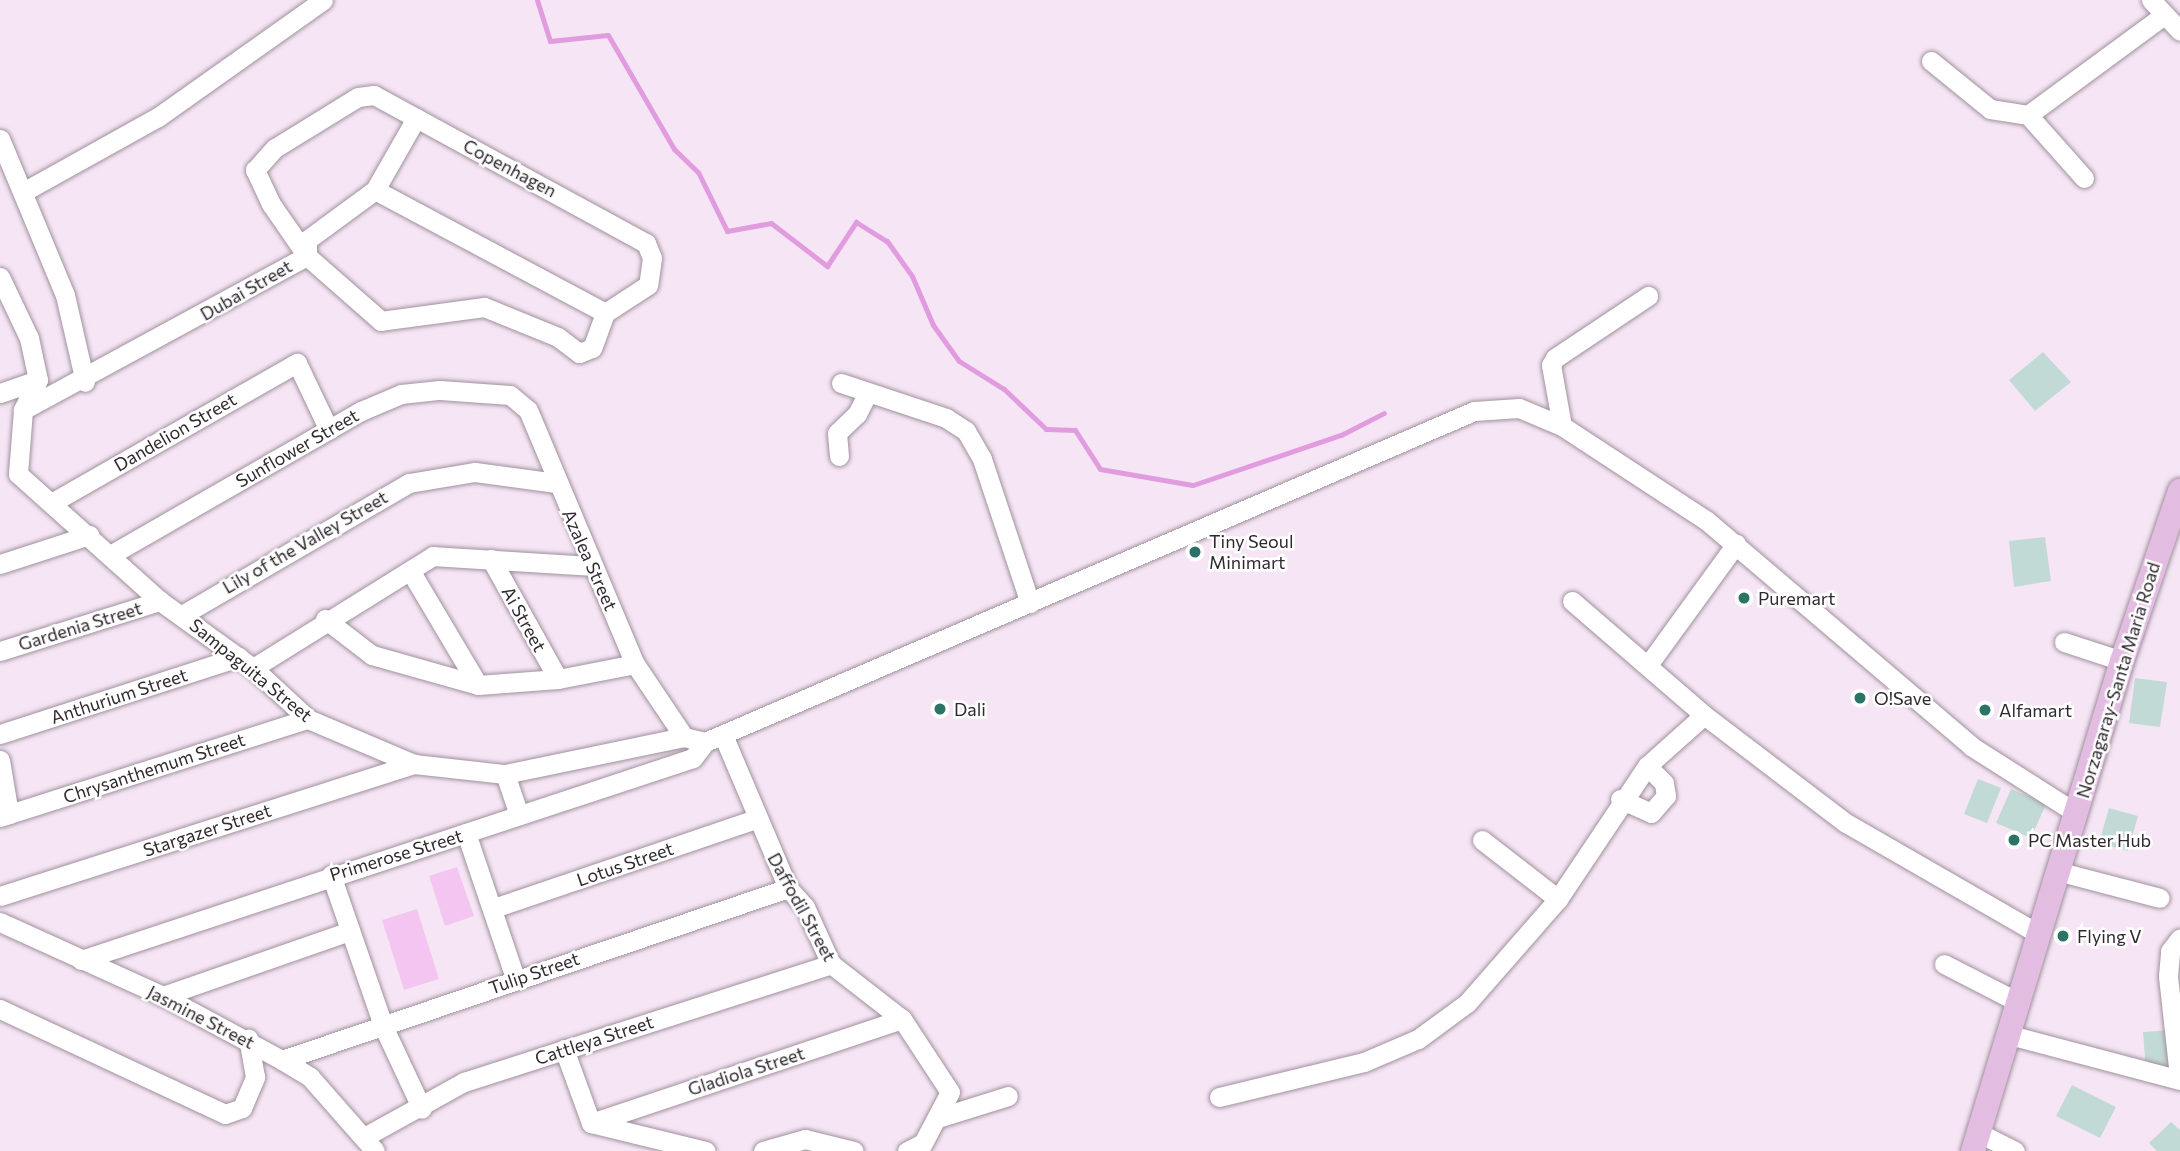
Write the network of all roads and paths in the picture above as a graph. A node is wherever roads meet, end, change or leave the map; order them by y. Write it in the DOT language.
graph roads {
  1 [pos="323,0"];
  2 [pos="2157,8"];
  3 [pos="2180,31"];
  4 [pos="1931,61"];
  5 [pos="2028,115"];
  6 [pos="416,118"];
  7 [pos="0,139"];
  8 [pos="2084,178"];
  9 [pos="375,190"];
  10 [pos="23,192"];
  11 [pos="307,256"];
  12 [pos="0,277"];
  13 [pos="1647,296"];
  14 [pos="7,311"];
  15 [pos="605,313"];
  16 [pos="38,380"];
  17 [pos="85,382"];
  18 [pos="841,383"];
  19 [pos="496,392"];
  20 [pos="0,393"];
  21 [pos="866,396"];
  22 [pos="23,410"];
  23 [pos="1562,426"];
  24 [pos="328,429"];
  25 [pos="839,456"];
  26 [pos="9,477"];
  27 [pos="556,482"];
  28 [pos="2180,491"];
  29 [pos="53,502"];
  30 [pos="89,535"];
  31 [pos="1736,544"];
  32 [pos="112,554"];
  33 [pos="491,559"];
  34 [pos="0,564"];
  35 [pos="593,566"];
  36 [pos="411,572"];
  37 [pos="160,601"];
  38 [pos="1572,601"];
  39 [pos="1030,603"];
  40 [pos="182,615"];
  41 [pos="325,619"];
  42 [pos="2064,642"];
  43 [pos="0,651"];
  44 [pos="2122,661"];
  45 [pos="246,663"];
  46 [pos="635,664"];
  47 [pos="1648,665"];
  48 [pos="558,679"];
  49 [pos="478,685"];
  50 [pos="1704,715"];
  51 [pos="308,719"];
  52 [pos="0,734"];
  53 [pos="684,737"];
  54 [pos="714,739"];
  55 [pos="0,761"];
  56 [pos="414,764"];
  57 [pos="1647,766"];
  58 [pos="505,774"];
  59 [pos="1620,799"];
  60 [pos="2076,813"];
  61 [pos="4,815"];
  62 [pos="519,815"];
  63 [pos="756,819"];
  64 [pos="466,833"];
  65 [pos="1482,840"];
  66 [pos="2057,872"];
  67 [pos="331,874"];
  68 [pos="788,888"];
  69 [pos="0,896"];
  70 [pos="2160,898"];
  71 [pos="1558,899"];
  72 [pos="494,908"];
  73 [pos="0,922"];
  74 [pos="350,931"];
  75 [pos="2039,934"];
  76 [pos="2180,938"];
  77 [pos="80,960"];
  78 [pos="831,964"];
  79 [pos="1944,964"];
  80 [pos="516,978"];
  81 [pos="163,996"];
  82 [pos="2018,1002"];
  83 [pos="0,1009"];
  84 [pos="902,1019"];
  85 [pos="384,1028"];
  86 [pos="2006,1034"];
  87 [pos="248,1039"];
  88 [pos="564,1049"];
  89 [pos="282,1060"];
  90 [pos="2179,1073"];
  91 [pos="1008,1096"];
  92 [pos="1219,1097"];
  93 [pos="422,1109"];
  94 [pos="941,1117"];
  95 [pos="591,1123"];
  96 [pos="1976,1142"];
  97 [pos="370,1143"];
  98 [pos="706,1151"];
  99 [pos="763,1151"];
  100 [pos="854,1151"];
  101 [pos="907,1151"];
  102 [pos="2015,1151"];
  1 -- 10 [label="street"];
  2 -- 3 [label="street"];
  2 -- 5 [label="street"];
  4 -- 5 [label="street"];
  5 -- 8 [label="street"];
  6 -- 9 [label="street, Dubai Street"];
  6 -- 11 [label="street, Copenhagen"];
  6 -- 15 [label="street, Copenhagen"];
  7 -- 10 [label="street"];
  9 -- 11 [label="street, Dubai Street"];
  9 -- 15 [label="street"];
  10 -- 17 [label="street"];
  11 -- 15 [label="street"];
  11 -- 17 [label="street, Dubai Street"];
  12 -- 14 [label="street"];
  13 -- 23 [label="street"];
  14 -- 16 [label="street"];
  16 -- 20 [label="street"];
  16 -- 22 [label="street, Sampaguita Street"];
  17 -- 22 [label="street, Dubai Street"];
  18 -- 21 [label="street"];
  19 -- 24 [label="street, Sunflower Street"];
  19 -- 27 [label="street, Azalea Street"];
  21 -- 25 [label="street"];
  21 -- 39 [label="street"];
  22 -- 26 [label="street, Sampaguita Street"];
  23 -- 31 [label="street, Primerose Street"];
  23 -- 39 [label="street, Primerose Street"];
  24 -- 29 [label="street, Dandelion Street"];
  24 -- 32 [label="street, Sunflower Street"];
  26 -- 29 [label="street, Sampaguita Street"];
  27 -- 35 [label="street, Azalea Street"];
  27 -- 40 [label="street, Lily of the Valley Street"];
  28 -- 44 [label="main road, Norzagaray-Santa Maria Road"];
  29 -- 30 [label="street, Sampaguita Street"];
  30 -- 32 [label="street, Sampaguita Street"];
  30 -- 34 [label="street"];
  31 -- 47 [label="street"];
  31 -- 60 [label="street, Primerose Street"];
  32 -- 37 [label="street, Sampaguita Street"];
  33 -- 35 [label="street, Anthurium Street"];
  33 -- 36 [label="street, Anthurium Street"];
  33 -- 48 [label="street, Ai Street"];
  35 -- 46 [label="street, Azalea Street"];
  36 -- 41 [label="street, Anthurium Street"];
  36 -- 49 [label="street"];
  37 -- 40 [label="street, Sampaguita Street"];
  37 -- 43 [label="street, Gardenia Street"];
  38 -- 47 [label="street"];
  39 -- 54 [label="street, Primerose Street"];
  40 -- 45 [label="street, Sampaguita Street"];
  41 -- 45 [label="street, Anthurium Street"];
  41 -- 49 [label="street"];
  42 -- 44 [label="street"];
  44 -- 60 [label="main road, Norzagaray-Santa Maria Road"];
  45 -- 51 [label="street, Sampaguita Street"];
  45 -- 52 [label="street, Anthurium Street"];
  46 -- 48 [label="street"];
  46 -- 53 [label="street, Azalea Street"];
  47 -- 50 [label="street"];
  48 -- 49 [label="street"];
  50 -- 57 [label="street"];
  50 -- 75 [label="street"];
  51 -- 56 [label="street, Sampaguita Street"];
  51 -- 61 [label="street, Chrysanthemum Street"];
  53 -- 54 [label="street, Sampaguita Street"];
  53 -- 58 [label="street, Sampaguita Street"];
  54 -- 62 [label="street, Primerose Street"];
  54 -- 63 [label="street, Daffodil Street"];
  55 -- 61 [label="street"];
  56 -- 58 [label="street, Sampaguita Street"];
  56 -- 69 [label="street, Stargazer Street"];
  57 -- 59 [label="street"];
  57 -- 59 [label="street"];
  58 -- 62 [label="street"];
  59 -- 71 [label="street"];
  60 -- 66 [label="main road, Norzagaray-Santa Maria Road"];
  62 -- 64 [label="street, Primerose Street"];
  63 -- 68 [label="street, Daffodil Street"];
  63 -- 72 [label="street, Lotus Street"];
  64 -- 67 [label="street, Primerose Street"];
  64 -- 72 [label="street"];
  65 -- 71 [label="street"];
  66 -- 70 [label="street"];
  66 -- 75 [label="main road, Norzagaray-Santa Maria Road"];
  67 -- 74 [label="street"];
  67 -- 77 [label="street, Primerose Street"];
  68 -- 78 [label="street, Daffodil Street"];
  68 -- 80 [label="street, Tulip Street"];
  71 -- 92 [label="street"];
  72 -- 80 [label="street"];
  73 -- 77 [label="street, Jasmine Street"];
  74 -- 81 [label="street"];
  74 -- 85 [label="street"];
  75 -- 82 [label="main road, Norzagaray-Santa Maria Road"];
  76 -- 90 [label="street"];
  77 -- 81 [label="street, Jasmine Street"];
  78 -- 84 [label="street, Daffodil Street"];
  78 -- 88 [label="street, Cattleya Street"];
  79 -- 82 [label="street"];
  80 -- 85 [label="street, Tulip Street"];
  81 -- 87 [label="street, Jasmine Street"];
  82 -- 86 [label="main road, Norzagaray-Santa Maria Road"];
  83 -- 87 [label="street"];
  84 -- 94 [label="street, Daffodil Street"];
  84 -- 95 [label="street, Gladiola Street"];
  85 -- 89 [label="street, Tulip Street"];
  85 -- 93 [label="street"];
  86 -- 90 [label="street"];
  86 -- 96 [label="main road, Norzagaray-Santa Maria Road"];
  87 -- 89 [label="street, Jasmine Street"];
  88 -- 93 [label="street, Cattleya Street"];
  88 -- 95 [label="street"];
  89 -- 97 [label="street, Jasmine Street"];
  91 -- 94 [label="street"];
  93 -- 97 [label="street, Cattleya Street"];
  94 -- 101 [label="street, Daffodil Street"];
  95 -- 98 [label="street"];
  96 -- 102 [label="street"];
  99 -- 100 [label="street"];
}
